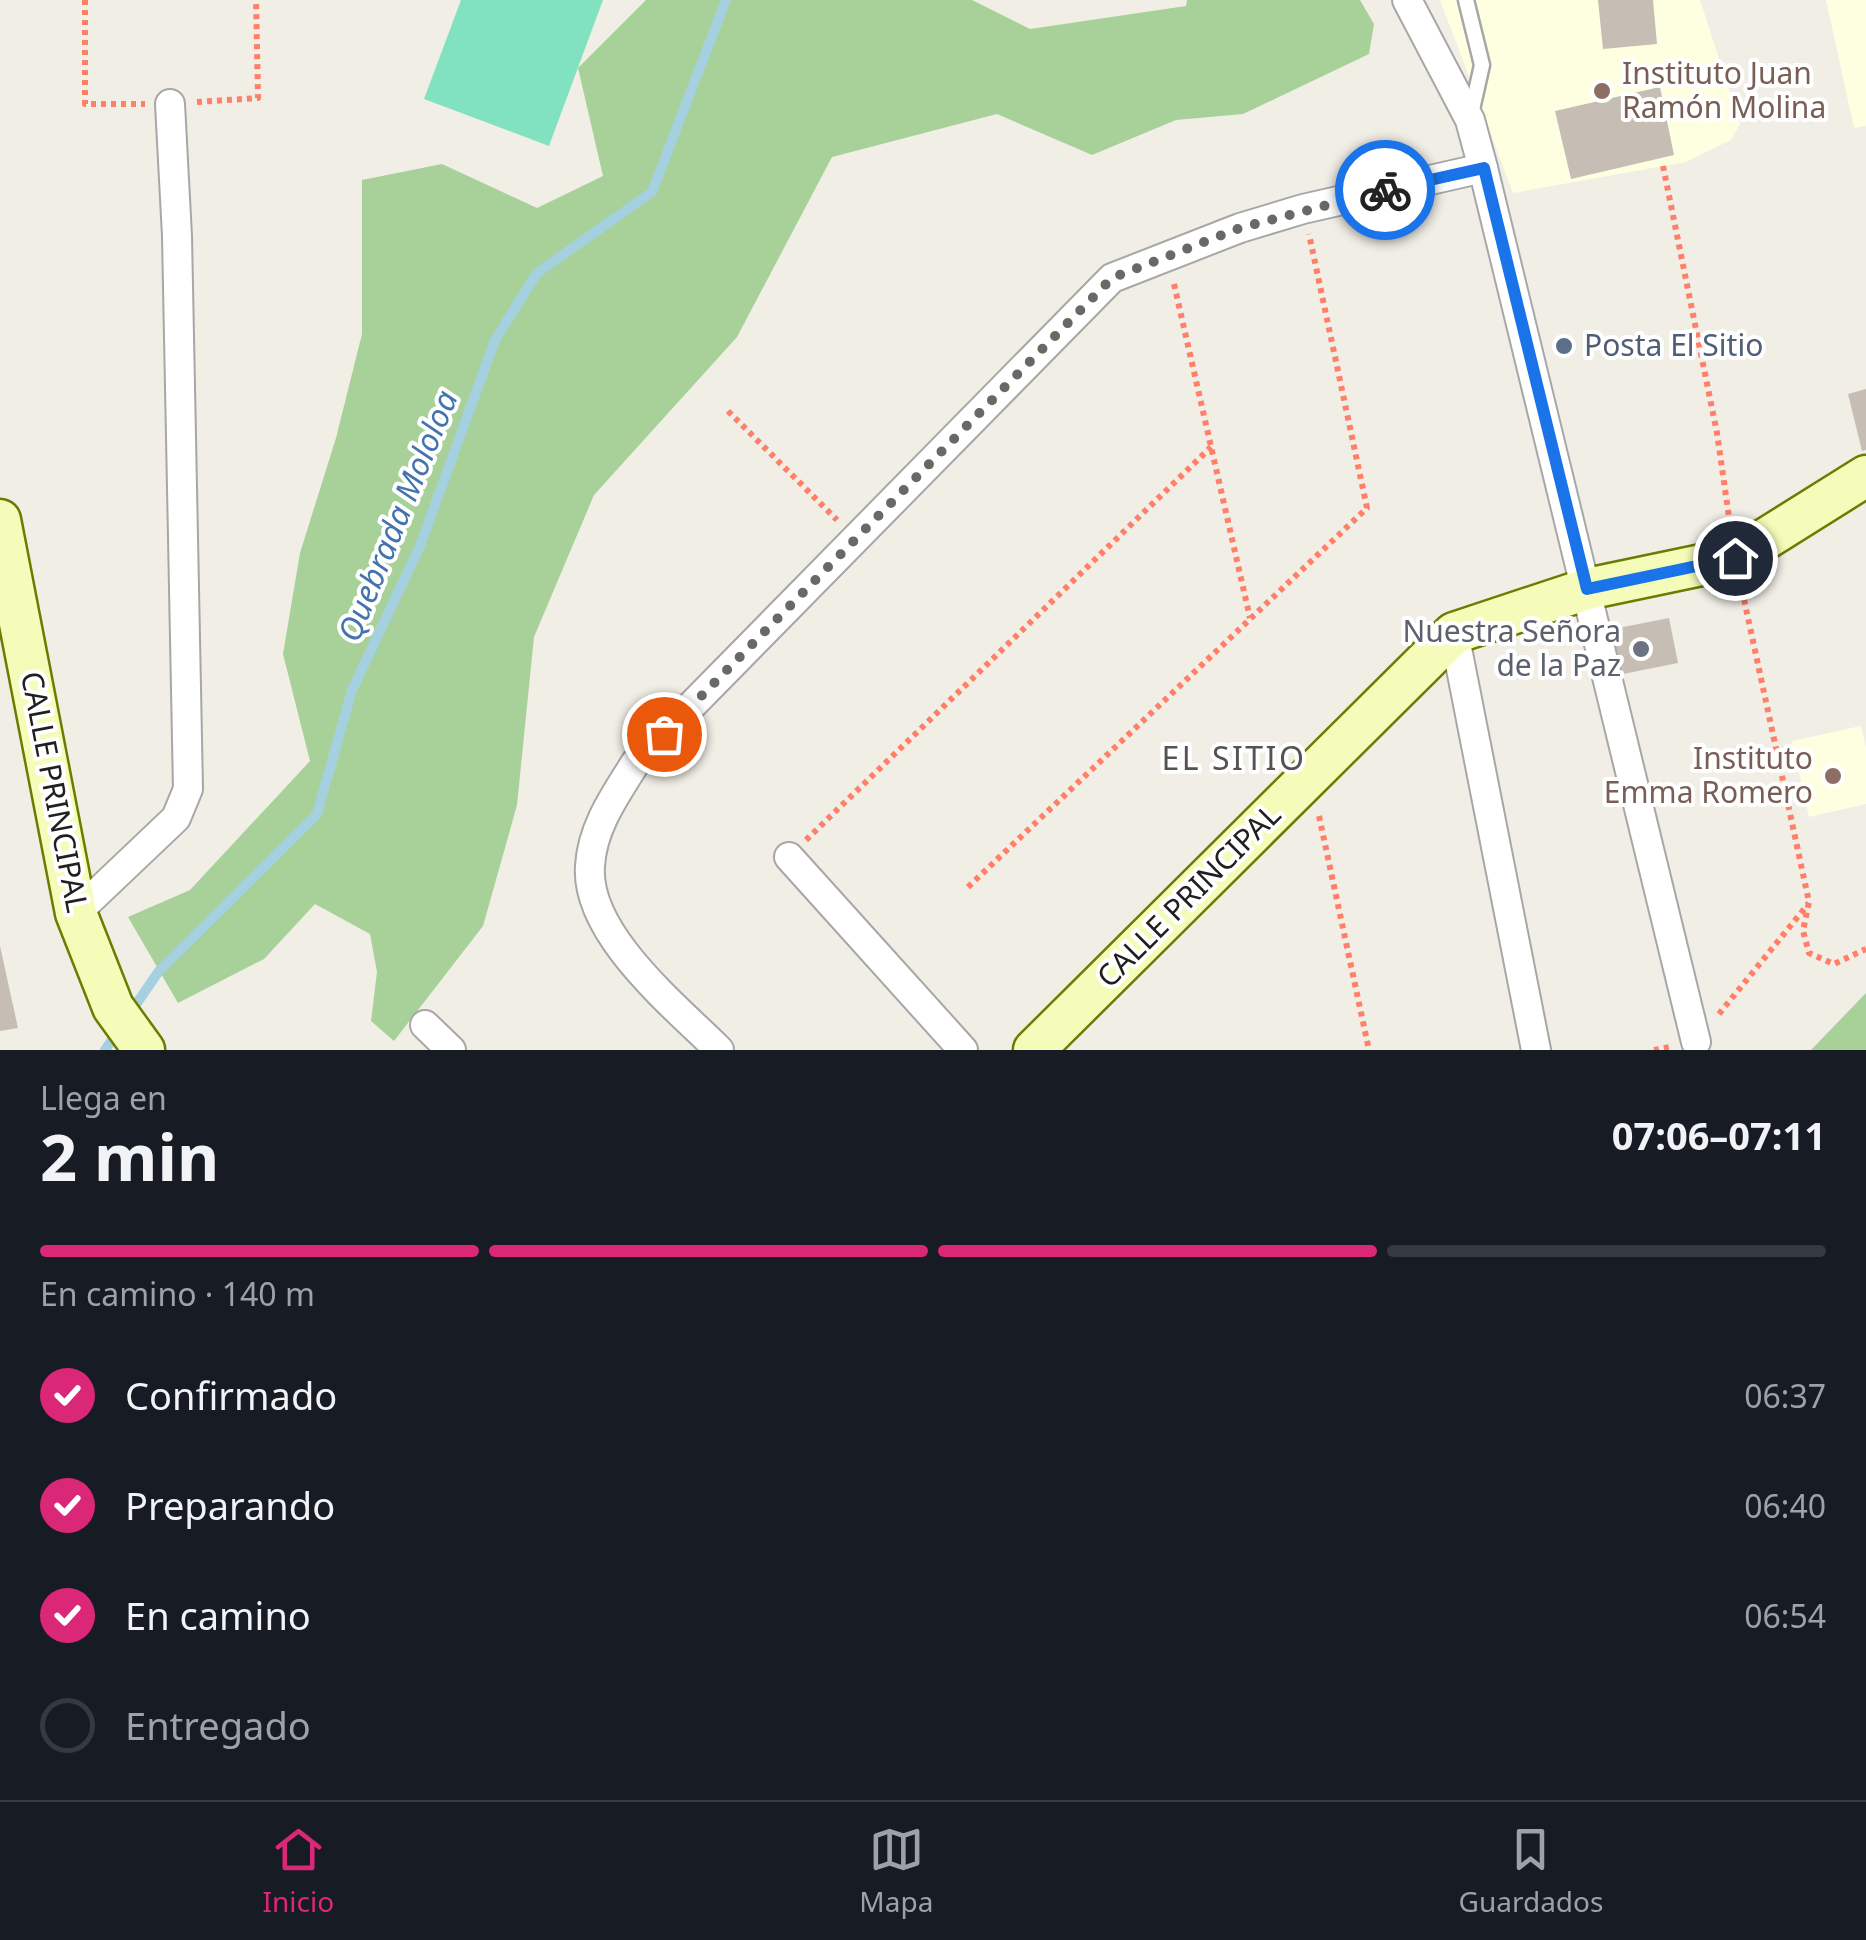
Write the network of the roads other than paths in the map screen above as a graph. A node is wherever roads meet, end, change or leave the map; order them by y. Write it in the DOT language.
graph roads {
  1 [pos="1407,0"];
  2 [pos="1466,0"];
  3 [pos="170,104"];
  4 [pos="1470,120"];
  5 [pos="1484,168"];
  6 [pos="1866,476"];
  7 [pos="0,520"];
  8 [pos="1587,589"];
  9 [pos="1454,633"];
  10 [pos="789,857"];
  11 [pos="76,912"];
  12 [pos="425,1026"];
  13 [pos="1696,1042"];
  14 [pos="144,1050"];
  15 [pos="451,1050"];
  16 [pos="719,1050"];
  17 [pos="963,1050"];
  18 [pos="1034,1050"];
  19 [pos="1536,1050"];
  1 -- 4 [label="street"];
  2 -- 4 [label="lane"];
  3 -- 11 [label="street"];
  4 -- 5 [label="street"];
  5 -- 8 [label="street"];
  5 -- 16 [label="street"];
  6 -- 8 [label="street, CALLE PRINCIPAL"];
  7 -- 11 [label="street, CALLE PRINCIPAL"];
  8 -- 9 [label="street, CALLE PRINCIPAL"];
  8 -- 13 [label="street"];
  9 -- 18 [label="street, CALLE PRINCIPAL"];
  9 -- 19 [label="street"];
  10 -- 17 [label="street"];
  11 -- 14 [label="street, CALLE PRINCIPAL"];
  12 -- 15 [label="street"];
}
